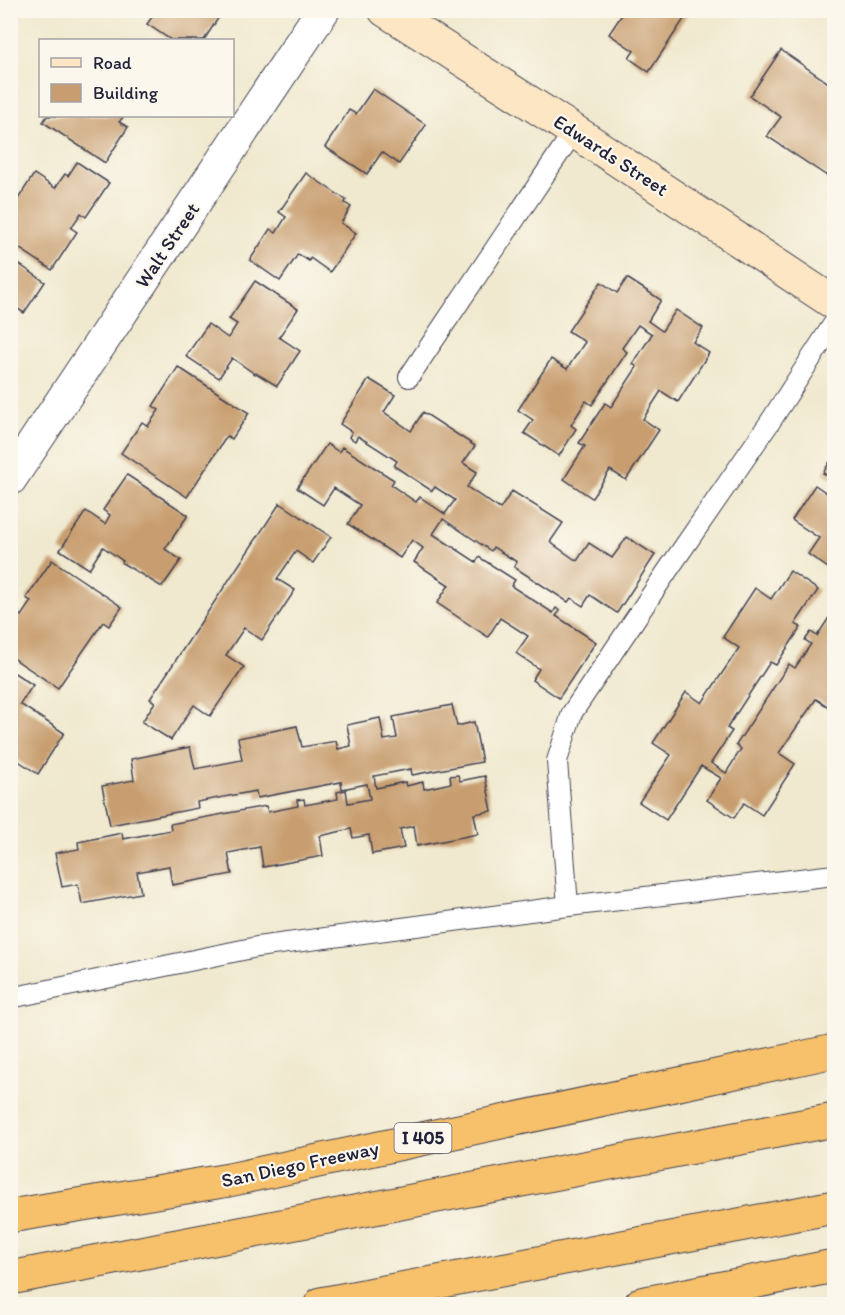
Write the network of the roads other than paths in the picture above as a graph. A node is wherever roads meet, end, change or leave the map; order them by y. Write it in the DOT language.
graph roads {
  1 [pos="323,10"];
  2 [pos="385,10"];
  3 [pos="574,131"];
  4 [pos="834,303"];
  5 [pos="834,322"];
  6 [pos="409,377"];
  7 [pos="10,479"];
  8 [pos="834,875"];
  9 [pos="568,906"];
  10 [pos="10,998"];
  11 [pos="834,1051"];
  12 [pos="834,1120"];
  13 [pos="834,1207"];
  14 [pos="10,1216"];
  15 [pos="834,1266"];
  16 [pos="10,1278"];
  17 [pos="321,1305"];
  18 [pos="641,1305"];
  1 -- 7 [label="street, Walt Street"];
  2 -- 3 [label="street, Edwards Street"];
  3 -- 4 [label="street, Edwards Street"];
  3 -- 6 [label="lane"];
  5 -- 9 [label="lane"];
  8 -- 9 [label="lane"];
  9 -- 10 [label="lane"];
  11 -- 14 [label="highway, San Diego Freeway / I 405"];
  12 -- 16 [label="highway"];
  13 -- 17 [label="highway"];
  15 -- 18 [label="highway"];
}
